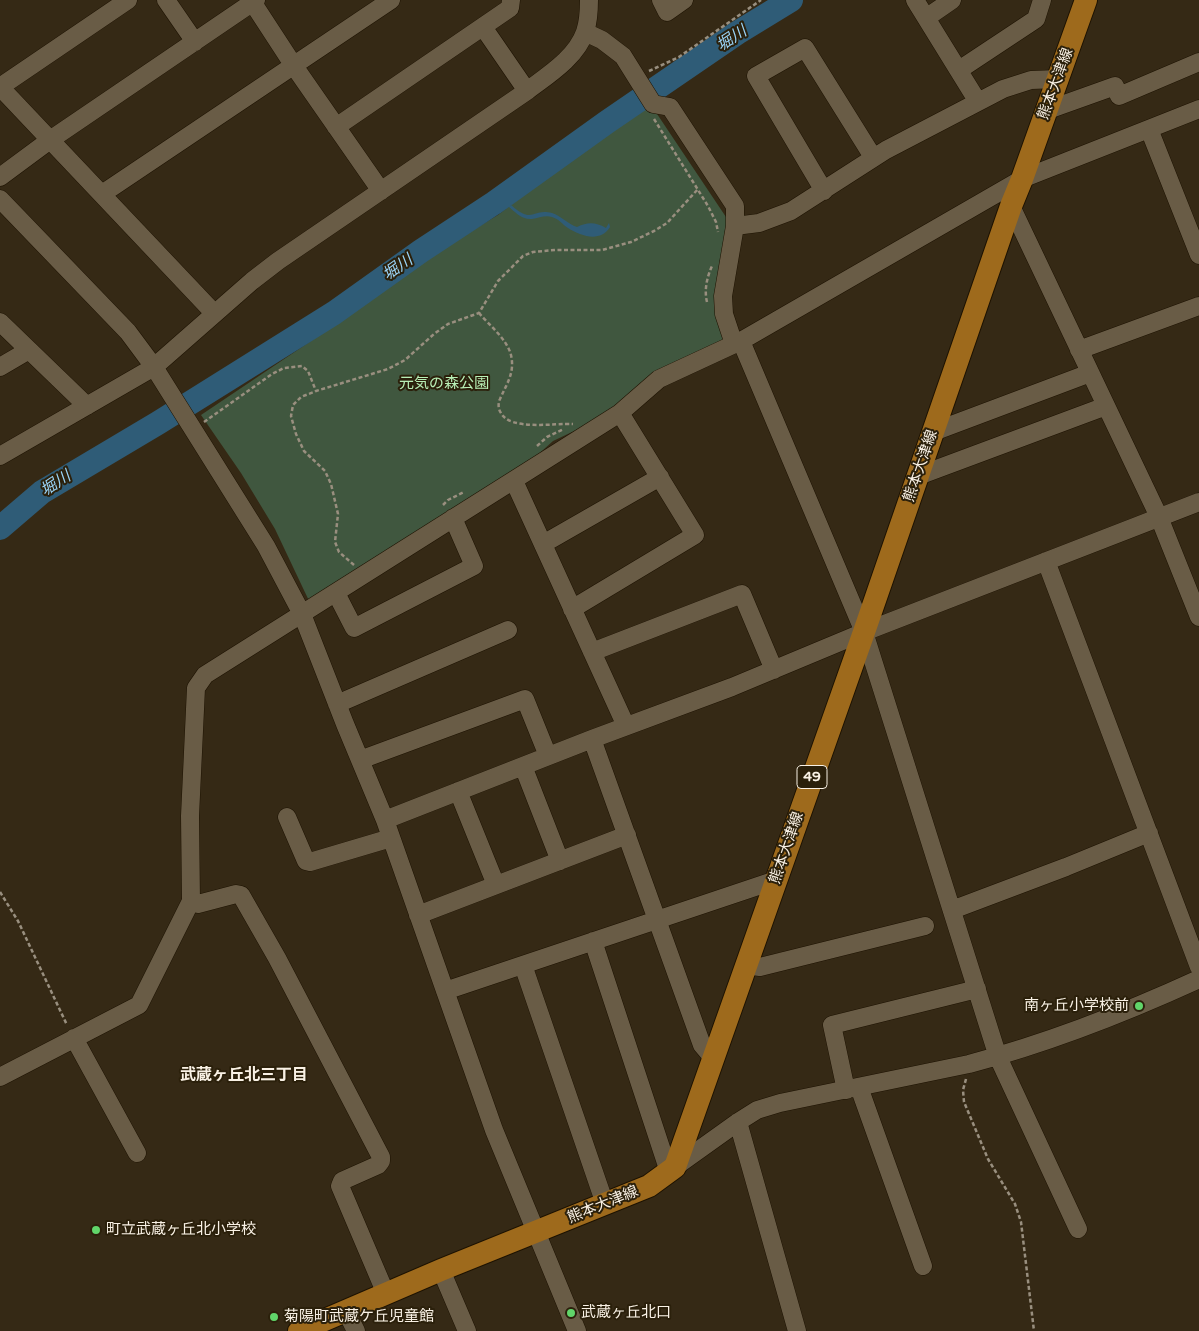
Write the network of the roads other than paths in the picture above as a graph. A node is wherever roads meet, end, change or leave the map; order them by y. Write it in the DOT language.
graph roads {
  1 [pos="128,0"];
  2 [pos="166,0"];
  3 [pos="391,0"];
  4 [pos="511,0"];
  5 [pos="589,0"];
  6 [pos="661,0"];
  7 [pos="684,0"];
  8 [pos="915,0"];
  9 [pos="952,0"];
  10 [pos="1042,0"];
  11 [pos="1086,0"];
  12 [pos="254,1"];
  13 [pos="926,18"];
  14 [pos="483,28"];
  15 [pos="585,32"];
  16 [pos="196,42"];
  17 [pos="1199,62"];
  18 [pos="294,66"];
  19 [pos="958,70"];
  20 [pos="1058,79"];
  21 [pos="0,87"];
  22 [pos="527,91"];
  23 [pos="978,102"];
  24 [pos="1199,109"];
  25 [pos="1045,111"];
  26 [pos="336,127"];
  27 [pos="1150,128"];
  28 [pos="50,140"];
  29 [pos="873,157"];
  30 [pos="0,177"];
  31 [pos="1022,179"];
  32 [pos="381,191"];
  33 [pos="824,191"];
  34 [pos="102,194"];
  35 [pos="0,199"];
  36 [pos="1011,206"];
  37 [pos="735,226"];
  38 [pos="1199,255"];
  39 [pos="1199,306"];
  40 [pos="214,313"];
  41 [pos="0,322"];
  42 [pos="737,342"];
  43 [pos="29,350"];
  44 [pos="1079,350"];
  45 [pos="0,367"];
  46 [pos="154,367"];
  47 [pos="1090,373"];
  48 [pos="87,406"];
  49 [pos="1106,406"];
  50 [pos="620,413"];
  51 [pos="933,432"];
  52 [pos="0,456"];
  53 [pos="918,476"];
  54 [pos="660,477"];
  55 [pos="514,481"];
  56 [pos="1199,502"];
  57 [pos="448,512"];
  58 [pos="1160,517"];
  59 [pos="543,544"];
  60 [pos="1046,560"];
  61 [pos="336,593"];
  62 [pos="572,609"];
  63 [pos="302,614"];
  64 [pos="1199,617"];
  65 [pos="508,630"];
  66 [pos="864,632"];
  67 [pos="592,652"];
  68 [pos="774,670"];
  69 [pos="337,704"];
  70 [pos="626,726"];
  71 [pos="592,739"];
  72 [pos="548,756"];
  73 [pos="360,760"];
  74 [pos="523,766"];
  75 [pos="458,792"];
  76 [pos="287,817"];
  77 [pos="385,820"];
  78 [pos="1150,833"];
  79 [pos="627,835"];
  80 [pos="391,838"];
  81 [pos="560,861"];
  82 [pos="776,880"];
  83 [pos="496,885"];
  84 [pos="191,901"];
  85 [pos="952,910"];
  86 [pos="418,915"];
  87 [pos="658,919"];
  88 [pos="925,926"];
  89 [pos="593,941"];
  90 [pos="523,964"];
  91 [pos="746,965"];
  92 [pos="1199,966"];
  93 [pos="1199,979"];
  94 [pos="977,989"];
  95 [pos="445,991"];
  96 [pos="74,1038"];
  97 [pos="998,1057"];
  98 [pos="713,1058"];
  99 [pos="0,1077"];
  100 [pos="853,1088"];
  101 [pos="738,1122"];
  102 [pos="137,1153"];
  103 [pos="672,1170"];
  104 [pos="606,1204"];
  105 [pos="1078,1229"];
  106 [pos="537,1232"];
  107 [pos="923,1266"];
  108 [pos="441,1270"];
  109 [pos="386,1294"];
  110 [pos="346,1311"];
  111 [pos="299,1331"];
  112 [pos="356,1331"];
  113 [pos="467,1331"];
  114 [pos="577,1331"];
  115 [pos="797,1331"];
  1 -- 21 [label="street"];
  2 -- 16 [label="street"];
  3 -- 18 [label="street"];
  4 -- 14 [label="street"];
  5 -- 15 [label="street"];
  6 -- 7 [label="street"];
  8 -- 13 [label="street"];
  9 -- 13 [label="street"];
  10 -- 19 [label="street"];
  11 -- 20 [label="main road, 熊本大津線 / 49"];
  12 -- 16 [label="street"];
  12 -- 18 [label="street"];
  13 -- 19 [label="street"];
  14 -- 22 [label="street"];
  14 -- 26 [label="street"];
  15 -- 22 [label="street"];
  15 -- 37 [label="street"];
  16 -- 28 [label="street"];
  17 -- 25 [label="street"];
  18 -- 26 [label="street"];
  18 -- 34 [label="street"];
  19 -- 23 [label="street"];
  20 -- 23 [label="street"];
  20 -- 25 [label="main road, 熊本大津線 / 49"];
  21 -- 28 [label="street"];
  22 -- 32 [label="street"];
  23 -- 29 [label="street"];
  24 -- 27 [label="street"];
  25 -- 31 [label="main road, 熊本大津線 / 49"];
  26 -- 32 [label="street"];
  27 -- 31 [label="street"];
  27 -- 38 [label="street"];
  28 -- 30 [label="street"];
  28 -- 34 [label="street"];
  29 -- 33 [label="street"];
  29 -- 33 [label="street"];
  31 -- 36 [label="main road, 熊本大津線 / 49"];
  31 -- 42 [label="street"];
  32 -- 40 [label="street"];
  33 -- 37 [label="street"];
  34 -- 40 [label="street"];
  35 -- 46 [label="street"];
  36 -- 44 [label="street"];
  36 -- 51 [label="main road, 熊本大津線 / 49"];
  37 -- 42 [label="street"];
  39 -- 44 [label="street"];
  40 -- 46 [label="street"];
  41 -- 43 [label="street"];
  42 -- 50 [label="street"];
  42 -- 66 [label="street"];
  43 -- 45 [label="street"];
  43 -- 48 [label="street"];
  44 -- 47 [label="street"];
  46 -- 48 [label="street"];
  46 -- 63 [label="street"];
  47 -- 49 [label="street"];
  47 -- 51 [label="street"];
  48 -- 52 [label="street"];
  49 -- 53 [label="street"];
  49 -- 58 [label="street"];
  50 -- 54 [label="street"];
  50 -- 55 [label="street"];
  51 -- 53 [label="main road, 熊本大津線 / 49"];
  53 -- 66 [label="main road, 熊本大津線 / 49"];
  54 -- 59 [label="street"];
  54 -- 62 [label="street"];
  55 -- 57 [label="street"];
  55 -- 59 [label="street"];
  56 -- 58 [label="street"];
  57 -- 61 [label="street"];
  57 -- 61 [label="street"];
  58 -- 60 [label="street"];
  58 -- 64 [label="street"];
  59 -- 62 [label="street"];
  60 -- 66 [label="street"];
  60 -- 78 [label="street"];
  61 -- 63 [label="street"];
  62 -- 67 [label="street"];
  63 -- 69 [label="street"];
  63 -- 84 [label="street"];
  65 -- 69 [label="street"];
  66 -- 68 [label="street"];
  66 -- 82 [label="main road, 熊本大津線 / 49"];
  66 -- 85 [label="street"];
  67 -- 68 [label="street"];
  67 -- 70 [label="street"];
  68 -- 70 [label="street"];
  69 -- 73 [label="street"];
  70 -- 71 [label="street"];
  71 -- 72 [label="street"];
  71 -- 79 [label="street"];
  72 -- 73 [label="street"];
  72 -- 74 [label="street"];
  73 -- 77 [label="street"];
  74 -- 75 [label="street"];
  74 -- 81 [label="street"];
  75 -- 77 [label="street"];
  75 -- 83 [label="street"];
  76 -- 80 [label="street"];
  77 -- 80 [label="street"];
  78 -- 85 [label="street"];
  78 -- 92 [label="street"];
  79 -- 81 [label="street"];
  79 -- 87 [label="street"];
  80 -- 86 [label="street"];
  81 -- 83 [label="street"];
  82 -- 87 [label="street"];
  82 -- 91 [label="main road, 熊本大津線 / 49"];
  83 -- 86 [label="street"];
  84 -- 96 [label="street"];
  84 -- 109 [label="street"];
  85 -- 94 [label="street"];
  86 -- 95 [label="street"];
  87 -- 89 [label="street"];
  87 -- 98 [label="street"];
  88 -- 91 [label="street"];
  89 -- 90 [label="street"];
  89 -- 103 [label="street"];
  90 -- 95 [label="street"];
  90 -- 104 [label="street"];
  91 -- 98 [label="main road, 熊本大津線 / 49"];
  93 -- 97 [label="street"];
  94 -- 97 [label="street"];
  94 -- 100 [label="street"];
  95 -- 106 [label="street"];
  96 -- 99 [label="street"];
  96 -- 102 [label="street"];
  97 -- 100 [label="street"];
  97 -- 105 [label="street"];
  98 -- 103 [label="main road, 熊本大津線 / 49"];
  100 -- 101 [label="street"];
  100 -- 107 [label="street"];
  101 -- 103 [label="street"];
  101 -- 115 [label="street"];
  103 -- 104 [label="main road, 熊本大津線"];
  104 -- 106 [label="main road, 熊本大津線"];
  106 -- 108 [label="main road, 熊本大津線"];
  106 -- 114 [label="street"];
  108 -- 109 [label="main road, 熊本大津線"];
  108 -- 113 [label="street"];
  109 -- 110 [label="main road, 熊本大津線"];
  110 -- 111 [label="main road, 熊本大津線"];
  110 -- 112 [label="street"];
}
